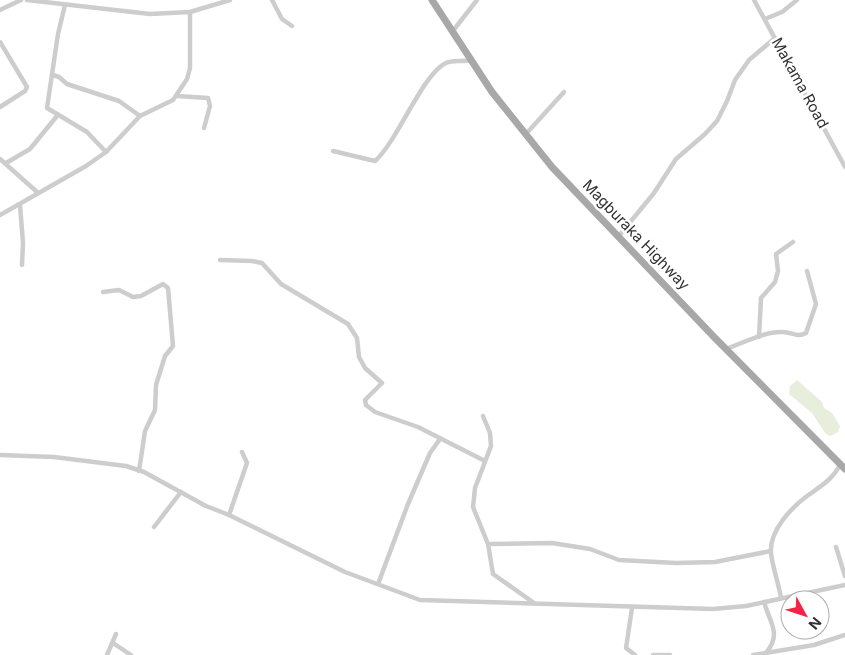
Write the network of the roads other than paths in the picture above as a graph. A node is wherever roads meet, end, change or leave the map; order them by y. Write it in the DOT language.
graph roads {
  1 [pos="21,0"];
  2 [pos="27,0"];
  3 [pos="230,0"];
  4 [pos="272,0"];
  5 [pos="432,0"];
  6 [pos="477,0"];
  7 [pos="754,0"];
  8 [pos="797,0"];
  9 [pos="65,5"];
  10 [pos="0,10"];
  11 [pos="190,12"];
  12 [pos="765,19"];
  13 [pos="292,26"];
  14 [pos="452,32"];
  15 [pos="775,38"];
  16 [pos="0,42"];
  17 [pos="470,60"];
  18 [pos="53,75"];
  19 [pos="564,92"];
  20 [pos="177,96"];
  21 [pos="0,107"];
  22 [pos="58,116"];
  23 [pos="140,116"];
  24 [pos="204,128"];
  25 [pos="525,135"];
  26 [pos="333,151"];
  27 [pos="106,152"];
  28 [pos="0,159"];
  29 [pos="6,163"];
  30 [pos="845,168"];
  31 [pos="37,192"];
  32 [pos="20,204"];
  33 [pos="0,215"];
  34 [pos="618,237"];
  35 [pos="793,242"];
  36 [pos="220,260"];
  37 [pos="22,265"];
  38 [pos="807,271"];
  39 [pos="103,292"];
  40 [pos="759,337"];
  41 [pos="726,349"];
  42 [pos="483,416"];
  43 [pos="440,439"];
  44 [pos="242,452"];
  45 [pos="0,455"];
  46 [pos="484,461"];
  47 [pos="843,467"];
  48 [pos="139,471"];
  49 [pos="181,492"];
  50 [pos="229,515"];
  51 [pos="154,527"];
  52 [pos="488,544"];
  53 [pos="836,547"];
  54 [pos="771,551"];
  55 [pos="845,576"];
  56 [pos="378,584"];
  57 [pos="845,585"];
  58 [pos="820,590"];
  59 [pos="780,593"];
  60 [pos="780,598"];
  61 [pos="764,602"];
  62 [pos="535,604"];
  63 [pos="632,608"];
  64 [pos="116,634"];
  65 [pos="845,635"];
  66 [pos="113,643"];
  67 [pos="763,654"];
  68 [pos="107,655"];
  69 [pos="130,655"];
  70 [pos="635,655"];
  71 [pos="653,655"];
  72 [pos="670,655"];
  73 [pos="753,655"];
  1 -- 10 [label="street"];
  2 -- 9 [label="street"];
  3 -- 11 [label="street"];
  4 -- 13 [label="street"];
  5 -- 14 [label="main road, Magburaka Highway"];
  6 -- 14 [label="street"];
  7 -- 12 [label="street, Makama Road"];
  8 -- 12 [label="street"];
  9 -- 11 [label="street"];
  9 -- 18 [label="street"];
  11 -- 20 [label="street"];
  12 -- 15 [label="street, Makama Road"];
  14 -- 17 [label="main road, Magburaka Highway"];
  15 -- 30 [label="street, Makama Road"];
  15 -- 34 [label="street"];
  16 -- 21 [label="street"];
  17 -- 25 [label="main road, Magburaka Highway"];
  17 -- 26 [label="street"];
  18 -- 22 [label="street"];
  18 -- 23 [label="street"];
  19 -- 25 [label="street"];
  20 -- 23 [label="street"];
  20 -- 24 [label="street"];
  22 -- 27 [label="street"];
  22 -- 29 [label="street"];
  23 -- 27 [label="street"];
  25 -- 34 [label="main road, Magburaka Highway"];
  27 -- 31 [label="street"];
  28 -- 29 [label="street"];
  29 -- 31 [label="street"];
  31 -- 32 [label="street"];
  32 -- 33 [label="street"];
  32 -- 37 [label="street"];
  34 -- 41 [label="main road, Magburaka Highway"];
  35 -- 40 [label="street"];
  36 -- 43 [label="street"];
  38 -- 40 [label="street"];
  39 -- 48 [label="street"];
  40 -- 41 [label="street"];
  41 -- 47 [label="main road, Magburaka Highway"];
  42 -- 46 [label="street"];
  43 -- 46 [label="street"];
  43 -- 56 [label="street"];
  44 -- 50 [label="street"];
  45 -- 48 [label="street"];
  46 -- 52 [label="street"];
  47 -- 54 [label="street"];
  48 -- 49 [label="street"];
  49 -- 50 [label="street"];
  49 -- 51 [label="street"];
  50 -- 56 [label="street"];
  52 -- 54 [label="street"];
  52 -- 62 [label="street"];
  53 -- 55 [label="street"];
  54 -- 59 [label="street"];
  56 -- 62 [label="street"];
  57 -- 58 [label="street"];
  60 -- 61 [label="street"];
  61 -- 63 [label="street"];
  61 -- 67 [label="street"];
  62 -- 63 [label="street"];
  63 -- 70 [label="street"];
  64 -- 66 [label="street"];
  65 -- 67 [label="street"];
  66 -- 68 [label="street"];
  66 -- 69 [label="street"];
  67 -- 73 [label="street"];
  71 -- 72 [label="street"];
}
